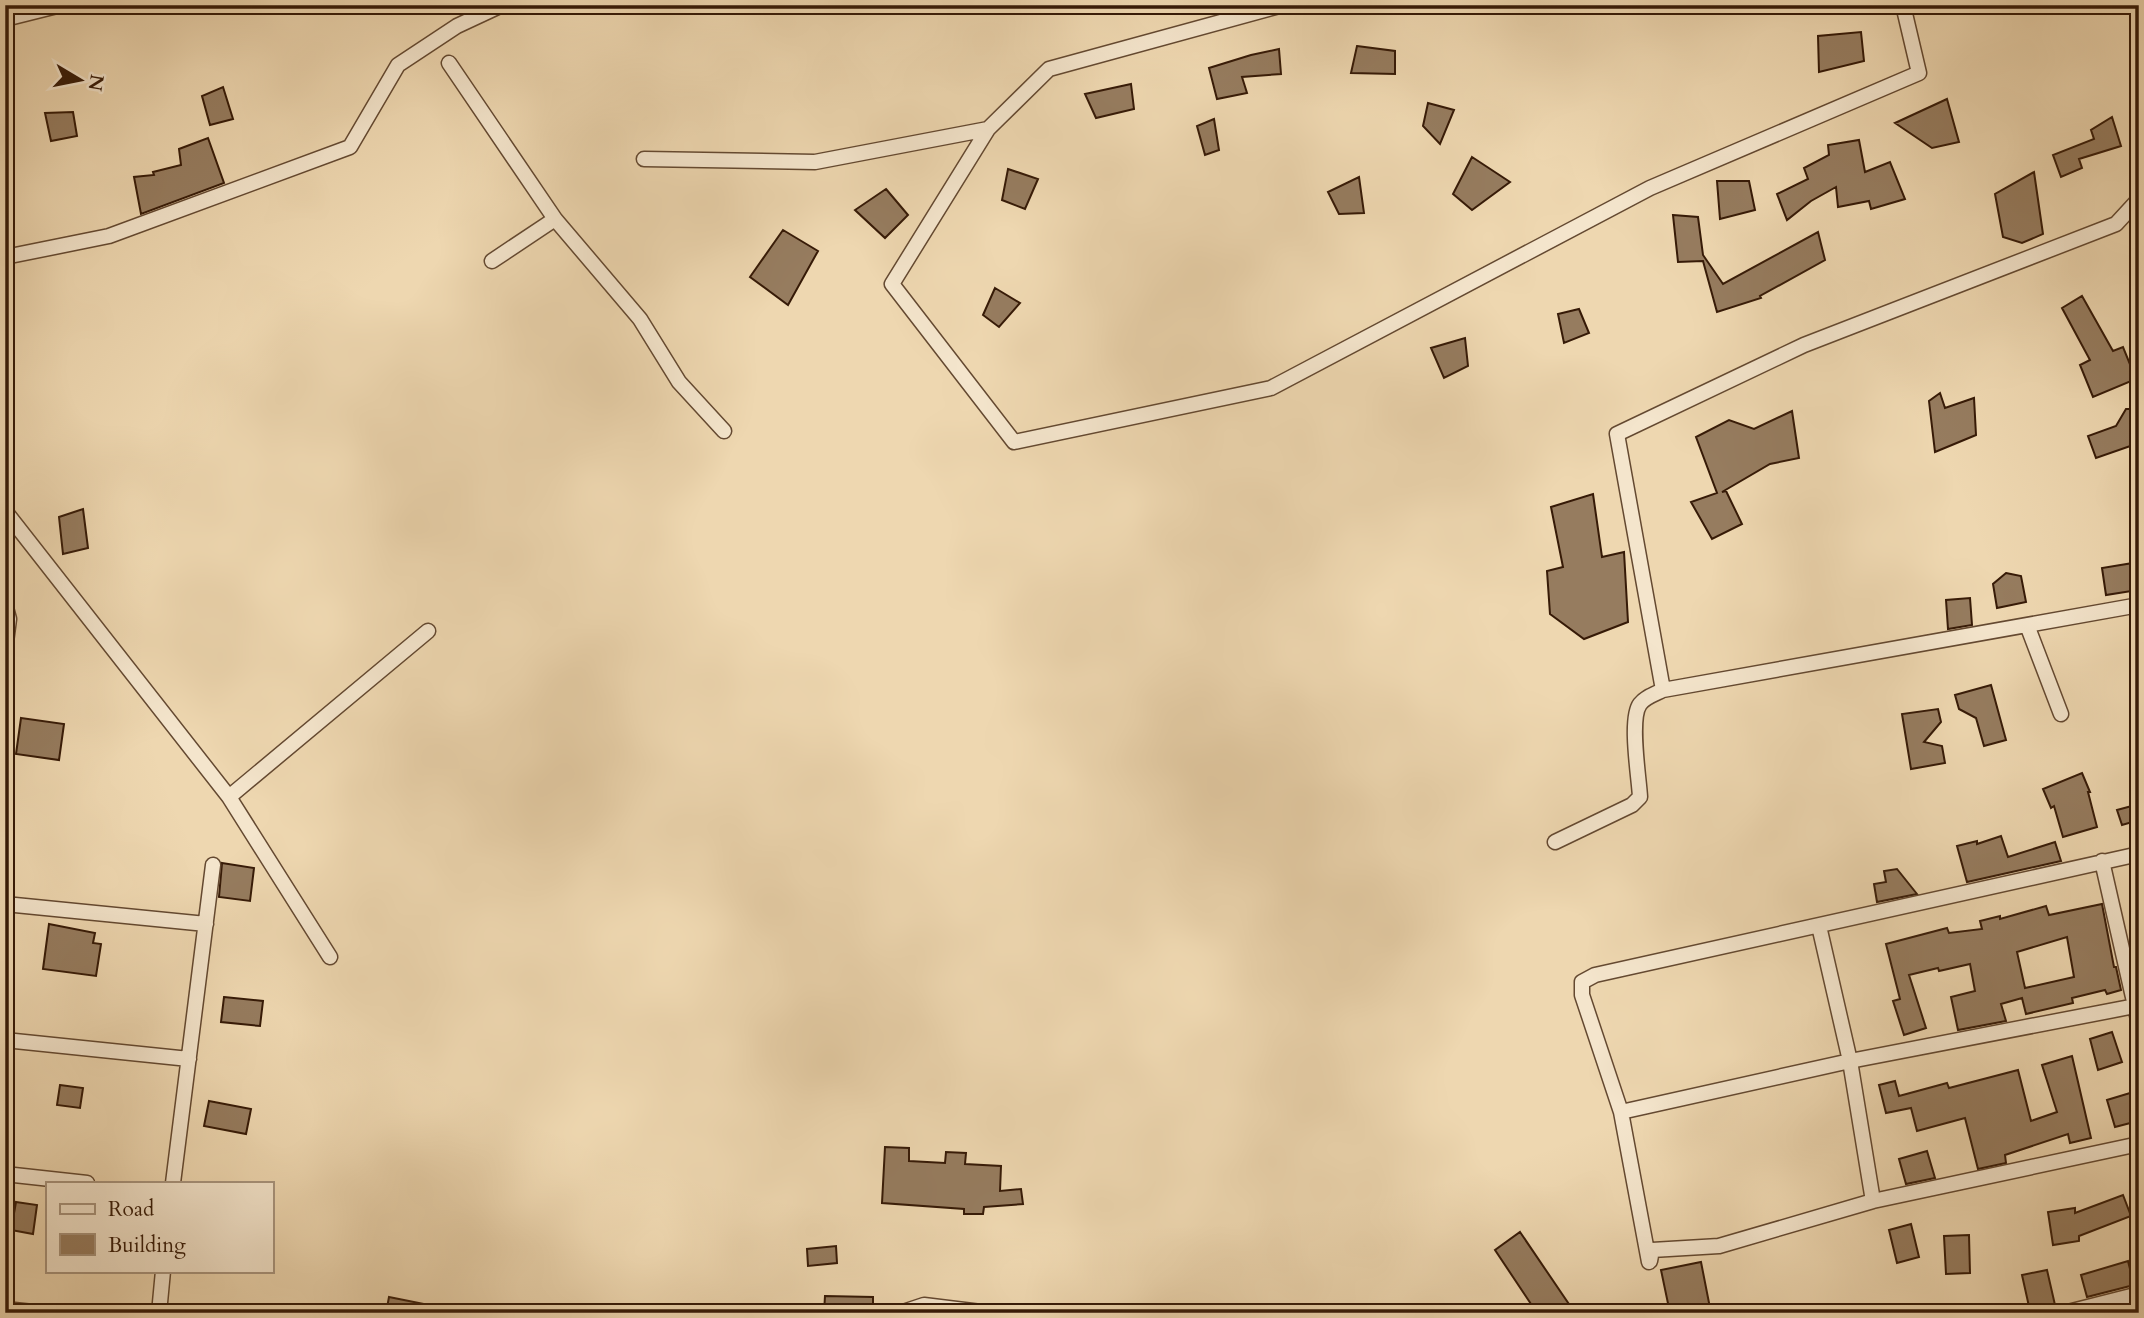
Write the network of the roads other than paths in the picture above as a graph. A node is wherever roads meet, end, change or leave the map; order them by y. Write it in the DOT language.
graph roads {
  1 [pos="61,5"];
  2 [pos="502,5"];
  3 [pos="1283,5"];
  4 [pos="1903,5"];
  5 [pos="5,19"];
  6 [pos="449,63"];
  7 [pos="988,129"];
  8 [pos="644,159"];
  9 [pos="2139,199"];
  10 [pos="555,219"];
  11 [pos="5,257"];
  12 [pos="492,261"];
  13 [pos="724,431"];
  14 [pos="5,511"];
  15 [pos="5,604"];
  16 [pos="2139,605"];
  17 [pos="2027,625"];
  18 [pos="428,631"];
  19 [pos="5,650"];
  20 [pos="1663,690"];
  21 [pos="2061,714"];
  22 [pos="229,796"];
  23 [pos="1555,842"];
  24 [pos="2139,854"];
  25 [pos="2102,861"];
  26 [pos="213,865"];
  27 [pos="5,904"];
  28 [pos="206,924"];
  29 [pos="1819,926"];
  30 [pos="330,957"];
  31 [pos="2135,1006"];
  32 [pos="2139,1024"];
  33 [pos="5,1040"];
  34 [pos="189,1059"];
  35 [pos="1850,1061"];
  36 [pos="1621,1111"];
  37 [pos="2139,1144"];
  38 [pos="5,1174"];
  39 [pos="78,1182"];
  40 [pos="173,1182"];
  41 [pos="1873,1201"];
  42 [pos="163,1272"];
  43 [pos="2139,1294"];
  44 [pos="5,1309"];
  45 [pos="42,1313"];
  46 [pos="159,1313"];
  47 [pos="900,1313"];
  48 [pos="989,1313"];
  49 [pos="2064,1313"];
  1 -- 5 [label="street"];
  2 -- 11 [label="street"];
  3 -- 7 [label="street"];
  4 -- 7 [label="street"];
  6 -- 10 [label="street"];
  7 -- 8 [label="street"];
  9 -- 20 [label="street"];
  10 -- 12 [label="street"];
  10 -- 13 [label="street"];
  14 -- 22 [label="street"];
  15 -- 19 [label="street"];
  16 -- 17 [label="street"];
  17 -- 20 [label="street"];
  17 -- 21 [label="street"];
  18 -- 22 [label="street"];
  20 -- 23 [label="street"];
  22 -- 30 [label="street"];
  24 -- 25 [label="street"];
  25 -- 29 [label="street"];
  25 -- 31 [label="street"];
  26 -- 28 [label="street"];
  27 -- 28 [label="street"];
  28 -- 34 [label="street"];
  29 -- 35 [label="street"];
  29 -- 36 [label="street"];
  31 -- 32 [label="street"];
  31 -- 35 [label="street"];
  33 -- 34 [label="street"];
  34 -- 40 [label="street"];
  35 -- 36 [label="street"];
  35 -- 41 [label="street"];
  36 -- 41 [label="street"];
  37 -- 41 [label="street"];
  38 -- 39 [label="street"];
  42 -- 46 [label="street"];
  43 -- 49 [label="street"];
  44 -- 45 [label="street"];
  47 -- 48 [label="street"];
}
